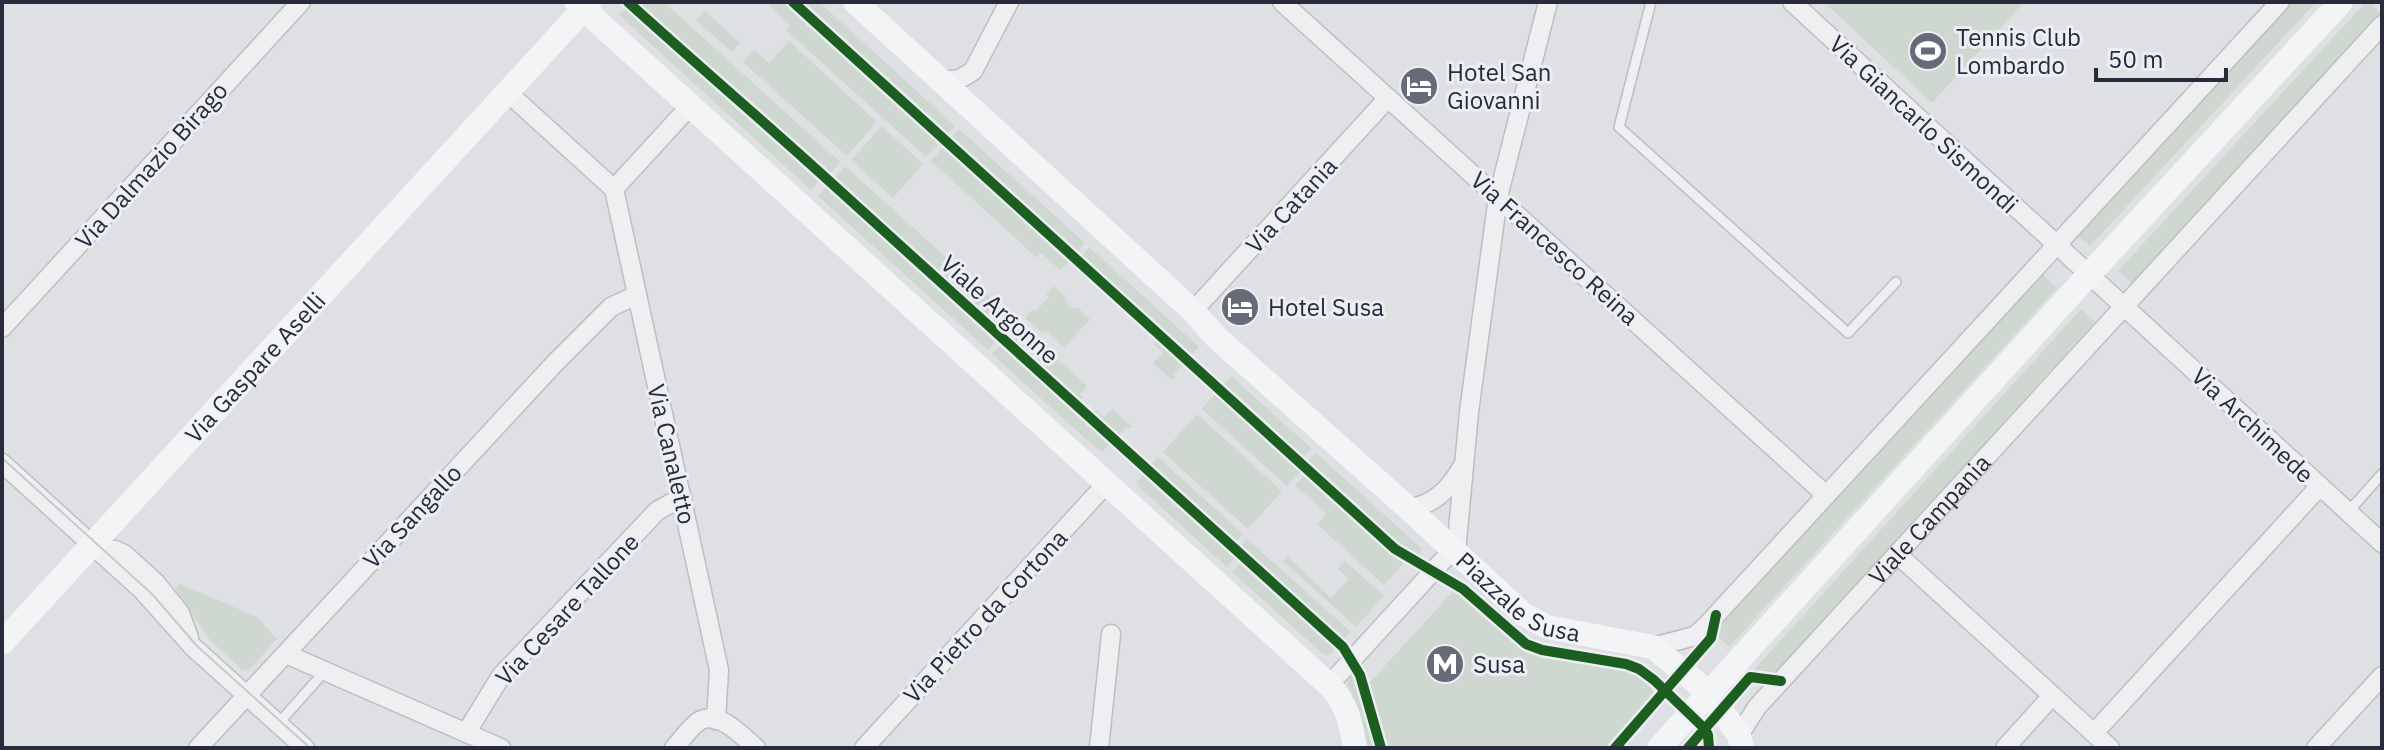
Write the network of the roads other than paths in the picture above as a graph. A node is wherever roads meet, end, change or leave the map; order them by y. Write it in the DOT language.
graph roads {
  1 [pos="301,2"];
  2 [pos="855,2"];
  3 [pos="1009,2"];
  4 [pos="1282,2"];
  5 [pos="1548,2"];
  6 [pos="1651,2"];
  7 [pos="1792,2"];
  8 [pos="2280,2"];
  9 [pos="2341,2"];
  10 [pos="583,4"];
  11 [pos="2382,25"];
  12 [pos="942,81"];
  13 [pos="507,92"];
  14 [pos="1388,98"];
  15 [pos="690,106"];
  16 [pos="614,189"];
  17 [pos="1498,197"];
  18 [pos="2057,245"];
  19 [pos="2089,274"];
  20 [pos="1896,282"];
  21 [pos="637,295"];
  22 [pos="2125,307"];
  23 [pos="1193,311"];
  24 [pos="2,328"];
  25 [pos="2,463"];
  26 [pos="1464,465"];
  27 [pos="2382,474"];
  28 [pos="1106,484"];
  29 [pos="2320,486"];
  30 [pos="1826,495"];
  31 [pos="682,497"];
  32 [pos="1408,508"];
  33 [pos="2348,512"];
  34 [pos="2382,543"];
  35 [pos="92,545"];
  36 [pos="1456,552"];
  37 [pos="1897,554"];
  38 [pos="1111,634"];
  39 [pos="2,643"];
  40 [pos="1653,647"];
  41 [pos="286,654"];
  42 [pos="325,671"];
  43 [pos="2382,676"];
  44 [pos="1329,685"];
  45 [pos="1709,693"];
  46 [pos="247,696"];
  47 [pos="2052,696"];
  48 [pos="716,720"];
  49 [pos="278,724"];
  50 [pos="466,733"];
  51 [pos="2094,733"];
  52 [pos="1740,742"];
  53 [pos="198,748"];
  54 [pos="305,748"];
  55 [pos="501,748"];
  56 [pos="674,748"];
  57 [pos="756,748"];
  58 [pos="864,748"];
  59 [pos="1099,748"];
  60 [pos="1355,748"];
  61 [pos="1659,748"];
  62 [pos="2005,748"];
  63 [pos="2110,748"];
  64 [pos="2316,748"];
  1 -- 24 [label="street, Via Dalmazio Birago"];
  2 -- 12 [label="street"];
  3 -- 12 [label="street"];
  4 -- 14 [label="street, Via Francesco Reina"];
  5 -- 17 [label="street"];
  6 -- 20 [label="lane"];
  7 -- 18 [label="street, Via Giancarlo Sismondi"];
  8 -- 18 [label="street"];
  9 -- 19 [label="street, Viale Campania"];
  10 -- 13 [label="street, Via Gaspare Aselli"];
  10 -- 15 [label="street"];
  11 -- 22 [label="street, Viale Campania"];
  12 -- 23 [label="street"];
  13 -- 16 [label="street"];
  13 -- 35 [label="street, Via Gaspare Aselli"];
  14 -- 17 [label="street, Via Francesco Reina"];
  14 -- 23 [label="street, Via Catania"];
  15 -- 16 [label="street"];
  15 -- 28 [label="street"];
  16 -- 21 [label="street, Via Canaletto"];
  17 -- 26 [label="street"];
  17 -- 30 [label="street, Via Francesco Reina"];
  18 -- 19 [label="street"];
  18 -- 30 [label="street"];
  19 -- 22 [label="street"];
  19 -- 45 [label="street, Viale Campania"];
  21 -- 31 [label="street, Via Canaletto"];
  21 -- 41 [label="street, Via Sangallo"];
  22 -- 29 [label="street, Via Archimede"];
  22 -- 37 [label="street, Viale Campania"];
  23 -- 32 [label="street"];
  25 -- 35 [label="street"];
  26 -- 32 [label="street"];
  26 -- 36 [label="street"];
  27 -- 33 [label="lane"];
  28 -- 44 [label="street"];
  28 -- 58 [label="street, Via Pietro da Cortona"];
  29 -- 33 [label="street, Via Archimede"];
  29 -- 51 [label="street"];
  30 -- 40 [label="street"];
  31 -- 48 [label="street, Via Canaletto"];
  31 -- 50 [label="street, Via Cesare Tallone"];
  32 -- 36 [label="street"];
  33 -- 34 [label="street, Via Archimede"];
  35 -- 39 [label="street, Via Gaspare Aselli"];
  35 -- 46 [label="street"];
  36 -- 40 [label="street, Piazzale Susa"];
  36 -- 44 [label="street, Piazzale Susa"];
  37 -- 47 [label="street"];
  37 -- 52 [label="street, Viale Campania"];
  38 -- 59 [label="street"];
  40 -- 45 [label="street, Piazzale Susa"];
  41 -- 42 [label="street"];
  41 -- 46 [label="street, Via Sangallo"];
  42 -- 49 [label="lane"];
  42 -- 50 [label="street"];
  43 -- 64 [label="street"];
  44 -- 60 [label="street"];
  45 -- 52 [label="street, Piazzale Susa"];
  45 -- 61 [label="street, Viale Campania"];
  46 -- 49 [label="street"];
  46 -- 53 [label="street, Via Sangallo"];
  47 -- 51 [label="street"];
  47 -- 62 [label="street"];
  48 -- 56 [label="street"];
  48 -- 57 [label="street"];
  49 -- 54 [label="street"];
  50 -- 55 [label="street"];
  51 -- 63 [label="street"];
}
